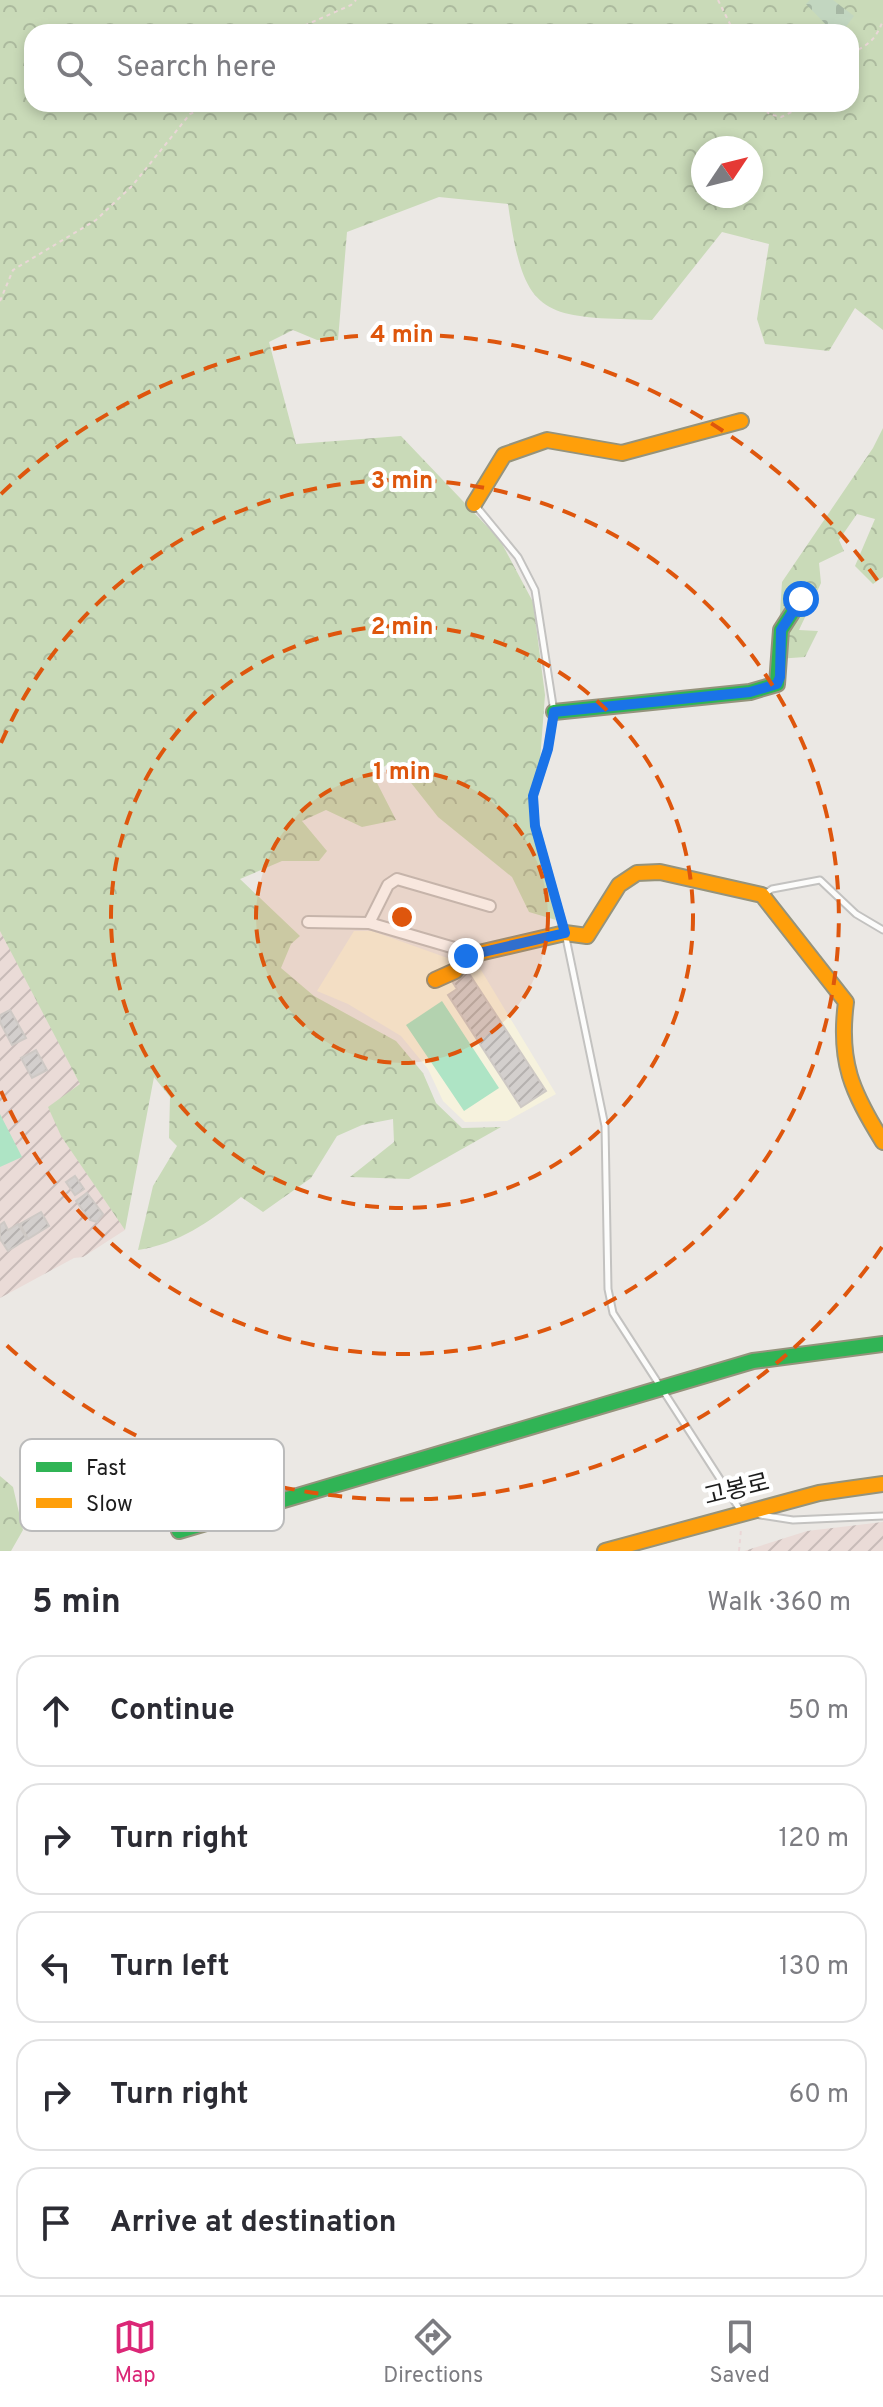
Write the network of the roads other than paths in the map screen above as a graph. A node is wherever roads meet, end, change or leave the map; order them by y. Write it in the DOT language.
graph roads {
  1 [pos="741,421"];
  2 [pos="474,504"];
  3 [pos="801,599"];
  4 [pos="554,712"];
  5 [pos="762,895"];
  6 [pos="490,906"];
  7 [pos="308,922"];
  8 [pos="369,923"];
  9 [pos="883,930"];
  10 [pos="565,933"];
  11 [pos="466,956"];
  12 [pos="435,980"];
  13 [pos="883,1142"];
  14 [pos="883,1344"];
  15 [pos="659,1387"];
  16 [pos="883,1484"];
  17 [pos="284,1500"];
  18 [pos="742,1513"];
  19 [pos="883,1516"];
  20 [pos="605,1551"];
  1 -- 2 [label="street"];
  2 -- 4 [label="lane"];
  3 -- 4 [label="street"];
  4 -- 10 [label="lane"];
  5 -- 9 [label="lane"];
  5 -- 10 [label="street"];
  5 -- 13 [label="street"];
  6 -- 8 [label="street"];
  7 -- 8 [label="street"];
  8 -- 11 [label="street"];
  10 -- 11 [label="street"];
  10 -- 15 [label="lane"];
  11 -- 12 [label="street"];
  14 -- 15 [label="street"];
  15 -- 17 [label="street"];
  15 -- 18 [label="lane"];
  16 -- 18 [label="street, 고봉로"];
  18 -- 19 [label="lane"];
  18 -- 20 [label="street, 고봉로"];
}
